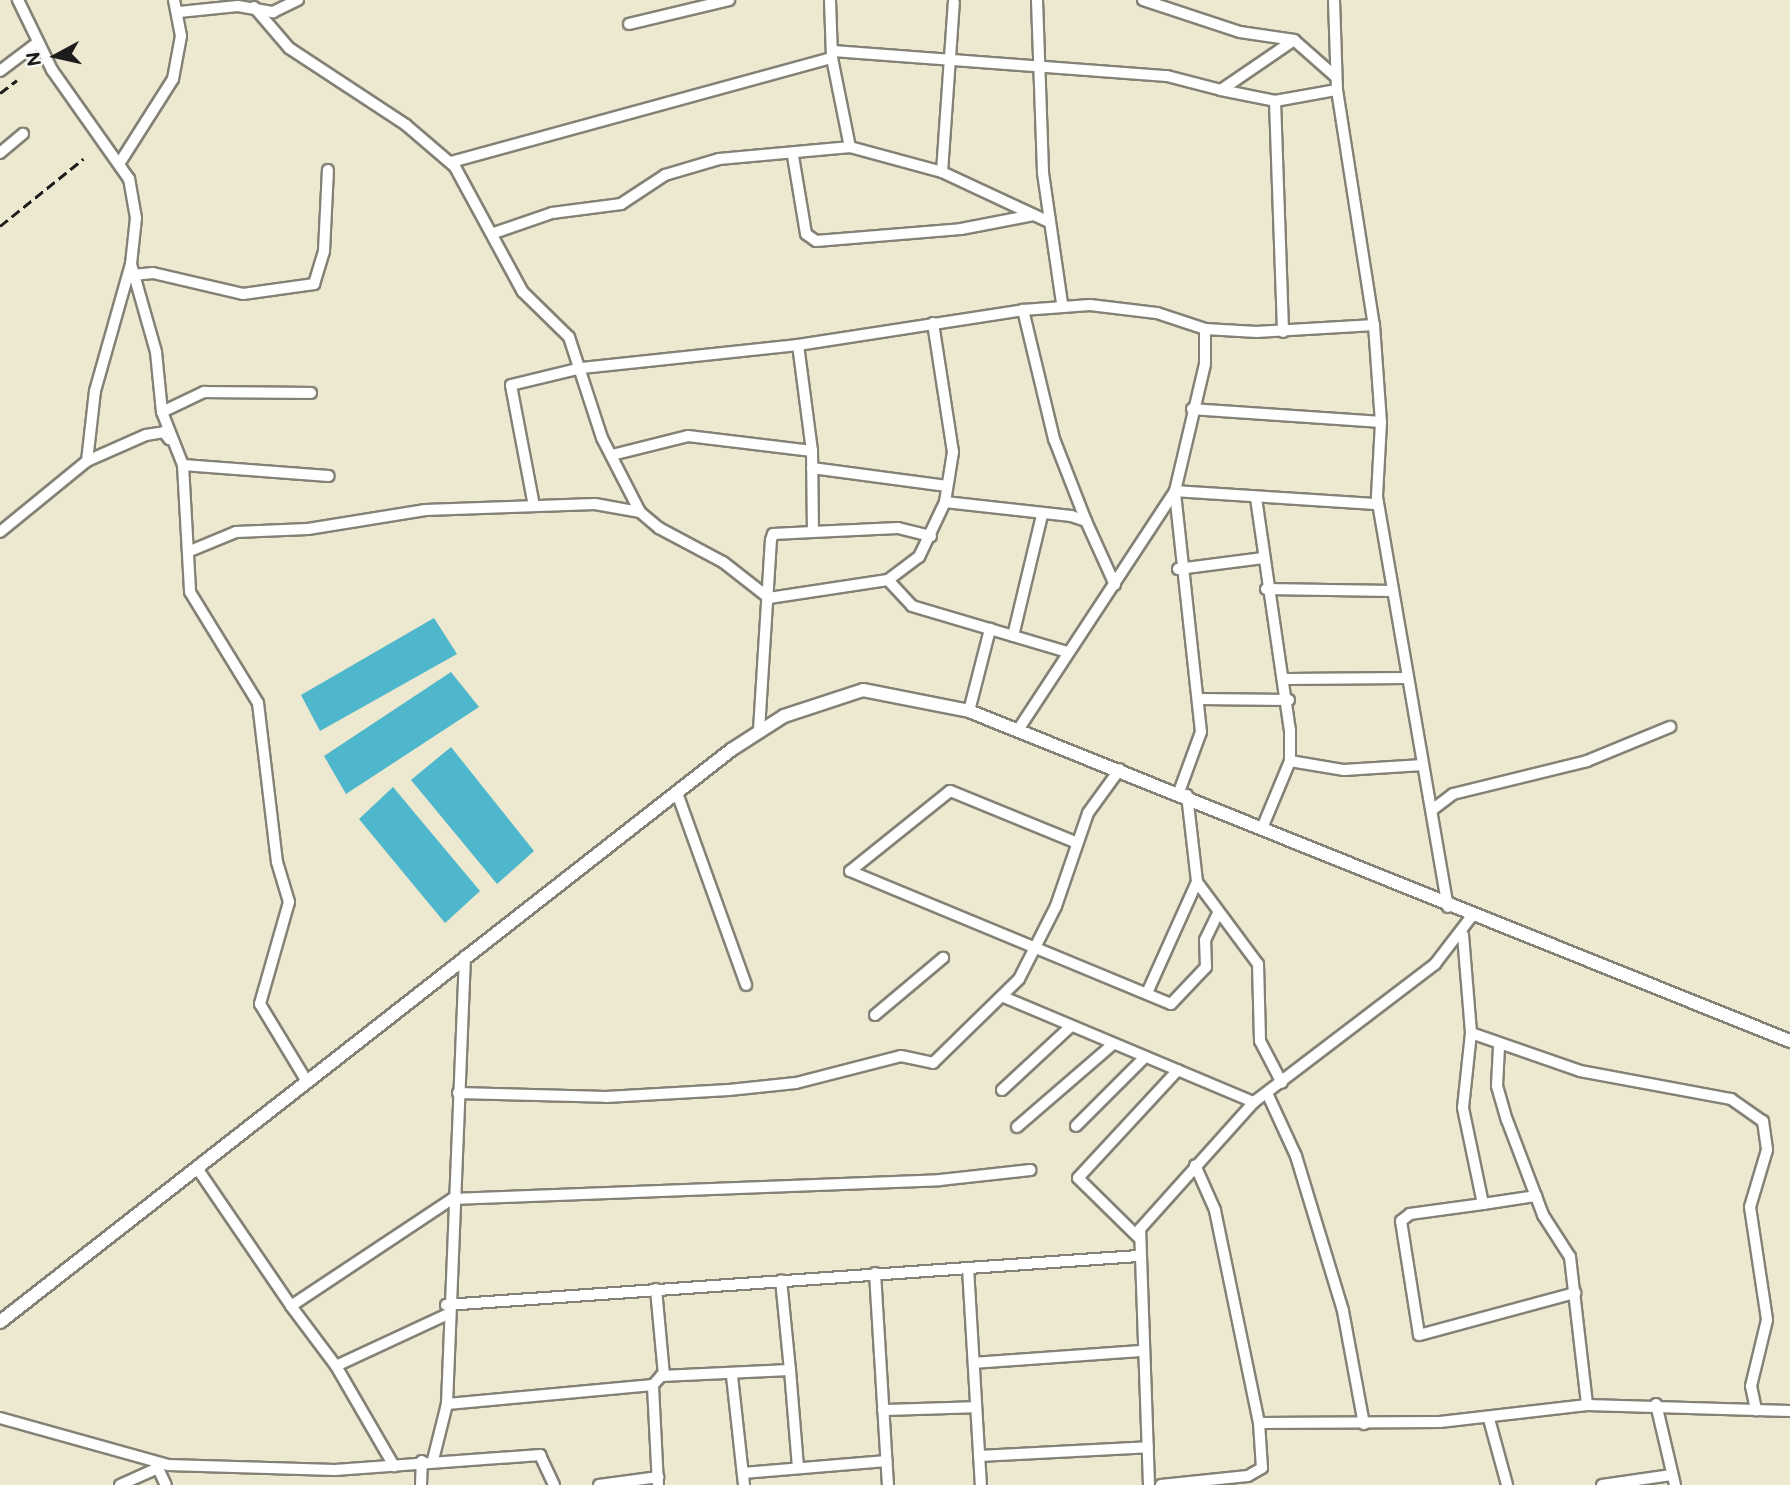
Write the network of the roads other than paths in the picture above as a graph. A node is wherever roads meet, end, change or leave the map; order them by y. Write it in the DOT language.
graph roads {
  1 [pos="18,0"];
  2 [pos="174,0"];
  3 [pos="298,0"];
  4 [pos="729,0"];
  5 [pos="830,0"];
  6 [pos="1037,0"];
  7 [pos="1143,0"];
  8 [pos="1334,0"];
  9 [pos="954,2"];
  10 [pos="254,7"];
  11 [pos="179,12"];
  12 [pos="629,24"];
  13 [pos="1294,40"];
  14 [pos="37,43"];
  15 [pos="833,55"];
  16 [pos="953,61"];
  17 [pos="1036,69"];
  18 [pos="0,71"];
  19 [pos="1336,77"];
  20 [pos="1221,90"];
  21 [pos="1337,90"];
  22 [pos="1275,102"];
  23 [pos="23,134"];
  24 [pos="850,148"];
  25 [pos="0,153"];
  26 [pos="793,156"];
  27 [pos="451,162"];
  28 [pos="119,164"];
  29 [pos="328,170"];
  30 [pos="942,172"];
  31 [pos="1034,215"];
  32 [pos="1049,222"];
  33 [pos="494,233"];
  34 [pos="131,264"];
  35 [pos="133,275"];
  36 [pos="1062,304"];
  37 [pos="1023,310"];
  38 [pos="933,323"];
  39 [pos="1374,325"];
  40 [pos="1205,329"];
  41 [pos="1283,332"];
  42 [pos="798,345"];
  43 [pos="582,368"];
  44 [pos="311,393"];
  45 [pos="1192,409"];
  46 [pos="162,412"];
  47 [pos="1381,422"];
  48 [pos="171,441"];
  49 [pos="812,451"];
  50 [pos="612,455"];
  51 [pos="87,461"];
  52 [pos="183,465"];
  53 [pos="812,468"];
  54 [pos="329,476"];
  55 [pos="947,485"];
  56 [pos="1175,491"];
  57 [pos="1256,498"];
  58 [pos="946,502"];
  59 [pos="1378,504"];
  60 [pos="534,506"];
  61 [pos="640,512"];
  62 [pos="1042,515"];
  63 [pos="1086,521"];
  64 [pos="0,532"];
  65 [pos="813,533"];
  66 [pos="930,536"];
  67 [pos="190,551"];
  68 [pos="1263,558"];
  69 [pos="1178,569"];
  70 [pos="888,580"];
  71 [pos="1115,585"];
  72 [pos="1266,589"];
  73 [pos="1393,591"];
  74 [pos="769,598"];
  75 [pos="990,629"];
  76 [pos="1013,636"];
  77 [pos="1067,652"];
  78 [pos="1406,678"];
  79 [pos="1287,679"];
  80 [pos="1200,699"];
  81 [pos="1289,700"];
  82 [pos="969,711"];
  83 [pos="1670,727"];
  84 [pos="759,730"];
  85 [pos="1018,730"];
  86 [pos="1290,761"];
  87 [pos="1423,765"];
  88 [pos="1120,769"];
  89 [pos="677,793"];
  90 [pos="1183,794"];
  91 [pos="1432,810"];
  92 [pos="1263,826"];
  93 [pos="1075,842"];
  94 [pos="1197,882"];
  95 [pos="1448,906"];
  96 [pos="1219,913"];
  97 [pos="1471,917"];
  98 [pos="1463,935"];
  99 [pos="1036,949"];
  100 [pos="465,956"];
  101 [pos="943,958"];
  102 [pos="746,985"];
  103 [pos="1147,993"];
  104 [pos="1006,998"];
  105 [pos="875,1015"];
  106 [pos="1071,1026"];
  107 [pos="1471,1033"];
  108 [pos="1790,1041"];
  109 [pos="1113,1044"];
  110 [pos="1499,1047"];
  111 [pos="1145,1056"];
  112 [pos="1178,1070"];
  113 [pos="306,1080"];
  114 [pos="1282,1083"];
  115 [pos="1002,1090"];
  116 [pos="458,1093"];
  117 [pos="1267,1093"];
  118 [pos="1254,1102"];
  119 [pos="1076,1126"];
  120 [pos="1017,1127"];
  121 [pos="1195,1165"];
  122 [pos="197,1168"];
  123 [pos="1030,1170"];
  124 [pos="1536,1196"];
  125 [pos="452,1199"];
  126 [pos="1483,1204"];
  127 [pos="1138,1237"];
  128 [pos="1139,1256"];
  129 [pos="968,1268"];
  130 [pos="875,1273"];
  131 [pos="781,1280"];
  132 [pos="656,1289"];
  133 [pos="1575,1293"];
  134 [pos="291,1306"];
  135 [pos="446,1310"];
  136 [pos="0,1322"];
  137 [pos="1143,1351"];
  138 [pos="974,1363"];
  139 [pos="336,1366"];
  140 [pos="790,1370"];
  141 [pos="664,1376"];
  142 [pos="732,1376"];
  143 [pos="653,1385"];
  144 [pos="447,1404"];
  145 [pos="1656,1404"];
  146 [pos="1587,1405"];
  147 [pos="976,1407"];
  148 [pos="883,1410"];
  149 [pos="1756,1410"];
  150 [pos="1789,1414"];
  151 [pos="0,1418"];
  152 [pos="1489,1419"];
  153 [pos="1259,1423"];
  154 [pos="1364,1424"];
  155 [pos="1148,1447"];
  156 [pos="979,1456"];
  157 [pos="428,1460"];
  158 [pos="887,1461"];
  159 [pos="157,1466"];
  160 [pos="394,1466"];
  161 [pos="798,1467"];
  162 [pos="743,1473"];
  163 [pos="1673,1480"];
  164 [pos="658,1481"];
  165 [pos="120,1485"];
  166 [pos="166,1485"];
  167 [pos="421,1485"];
  168 [pos="554,1485"];
  169 [pos="599,1485"];
  170 [pos="744,1485"];
  171 [pos="888,1485"];
  172 [pos="981,1485"];
  173 [pos="1149,1485"];
  174 [pos="1161,1485"];
  175 [pos="1507,1485"];
  176 [pos="1602,1485"];
  1 -- 14 [label="street"];
  2 -- 11 [label="street"];
  3 -- 10 [label="street"];
  4 -- 12 [label="street"];
  5 -- 15 [label="street"];
  6 -- 17 [label="street"];
  7 -- 13 [label="street"];
  8 -- 19 [label="street"];
  9 -- 16 [label="street"];
  10 -- 11 [label="street"];
  10 -- 27 [label="street"];
  11 -- 28 [label="street"];
  13 -- 19 [label="street"];
  13 -- 20 [label="street"];
  14 -- 18 [label="street"];
  14 -- 28 [label="street"];
  15 -- 16 [label="street"];
  15 -- 24 [label="street"];
  15 -- 27 [label="street"];
  16 -- 17 [label="street"];
  16 -- 30 [label="street"];
  17 -- 20 [label="street"];
  17 -- 32 [label="street"];
  19 -- 21 [label="street"];
  20 -- 22 [label="street"];
  21 -- 22 [label="street"];
  21 -- 39 [label="street"];
  22 -- 41 [label="street"];
  23 -- 25 [label="street"];
  24 -- 26 [label="street"];
  24 -- 30 [label="street"];
  26 -- 31 [label="street"];
  26 -- 33 [label="street"];
  27 -- 33 [label="street"];
  28 -- 34 [label="street"];
  29 -- 35 [label="street"];
  30 -- 31 [label="street"];
  31 -- 32 [label="street"];
  32 -- 36 [label="street"];
  33 -- 43 [label="street"];
  34 -- 35 [label="street"];
  34 -- 51 [label="street"];
  35 -- 46 [label="street"];
  36 -- 37 [label="street"];
  36 -- 40 [label="street"];
  37 -- 38 [label="street"];
  37 -- 63 [label="street"];
  38 -- 42 [label="street"];
  38 -- 55 [label="street"];
  39 -- 41 [label="street"];
  39 -- 47 [label="street"];
  40 -- 41 [label="street"];
  40 -- 45 [label="street"];
  42 -- 43 [label="street"];
  42 -- 49 [label="street"];
  43 -- 50 [label="street"];
  43 -- 60 [label="street"];
  44 -- 46 [label="street"];
  45 -- 47 [label="street"];
  45 -- 56 [label="street"];
  46 -- 48 [label="street"];
  47 -- 59 [label="street"];
  48 -- 51 [label="street"];
  48 -- 52 [label="street"];
  49 -- 50 [label="street"];
  49 -- 53 [label="street"];
  50 -- 61 [label="street"];
  51 -- 64 [label="street"];
  52 -- 54 [label="street"];
  52 -- 67 [label="street"];
  53 -- 55 [label="street"];
  53 -- 65 [label="street"];
  55 -- 58 [label="street"];
  56 -- 57 [label="street"];
  56 -- 69 [label="street"];
  56 -- 71 [label="street"];
  57 -- 59 [label="street"];
  57 -- 68 [label="street"];
  58 -- 62 [label="street"];
  58 -- 66 [label="street"];
  59 -- 73 [label="street"];
  60 -- 61 [label="street"];
  60 -- 67 [label="street"];
  61 -- 74 [label="street"];
  62 -- 63 [label="street"];
  62 -- 76 [label="street"];
  63 -- 71 [label="street"];
  65 -- 66 [label="street"];
  65 -- 74 [label="street"];
  66 -- 70 [label="street"];
  67 -- 113 [label="street"];
  68 -- 69 [label="street"];
  68 -- 72 [label="street"];
  69 -- 80 [label="street"];
  70 -- 74 [label="street"];
  70 -- 75 [label="street"];
  71 -- 77 [label="street"];
  72 -- 73 [label="street"];
  72 -- 79 [label="street"];
  73 -- 78 [label="street"];
  74 -- 84 [label="street"];
  75 -- 76 [label="street"];
  75 -- 82 [label="street"];
  76 -- 77 [label="street"];
  77 -- 85 [label="street"];
  78 -- 79 [label="street"];
  78 -- 87 [label="street"];
  79 -- 81 [label="street"];
  80 -- 81 [label="street"];
  80 -- 90 [label="street"];
  81 -- 86 [label="street"];
  82 -- 84 [label="street"];
  82 -- 85 [label="street"];
  83 -- 91 [label="street"];
  84 -- 89 [label="street"];
  85 -- 88 [label="street"];
  86 -- 87 [label="street"];
  86 -- 92 [label="street"];
  87 -- 91 [label="street"];
  88 -- 90 [label="street"];
  88 -- 93 [label="street"];
  89 -- 100 [label="street"];
  89 -- 102 [label="street"];
  90 -- 92 [label="street"];
  90 -- 94 [label="street"];
  91 -- 95 [label="street"];
  92 -- 95 [label="street"];
  93 -- 99 [label="street"];
  93 -- 99 [label="street"];
  94 -- 96 [label="street"];
  94 -- 103 [label="street"];
  95 -- 97 [label="street"];
  96 -- 103 [label="street"];
  96 -- 114 [label="street"];
  97 -- 98 [label="street"];
  97 -- 108 [label="street"];
  98 -- 107 [label="street"];
  98 -- 114 [label="street"];
  99 -- 103 [label="street"];
  99 -- 104 [label="street"];
  100 -- 113 [label="street"];
  100 -- 116 [label="street"];
  101 -- 105 [label="street"];
  104 -- 106 [label="street"];
  104 -- 116 [label="street"];
  106 -- 109 [label="street"];
  106 -- 115 [label="street"];
  107 -- 110 [label="street"];
  107 -- 126 [label="street"];
  109 -- 111 [label="street"];
  109 -- 120 [label="street"];
  110 -- 124 [label="street"];
  110 -- 149 [label="street"];
  111 -- 112 [label="street"];
  111 -- 119 [label="street"];
  112 -- 118 [label="street"];
  112 -- 127 [label="street"];
  113 -- 122 [label="street"];
  114 -- 117 [label="street"];
  116 -- 125 [label="street"];
  117 -- 118 [label="street"];
  117 -- 154 [label="street"];
  118 -- 121 [label="street"];
  121 -- 127 [label="street"];
  121 -- 153 [label="street"];
  122 -- 134 [label="street"];
  122 -- 136 [label="street"];
  123 -- 125 [label="street"];
  124 -- 126 [label="street"];
  124 -- 133 [label="street"];
  125 -- 134 [label="street"];
  125 -- 135 [label="street"];
  126 -- 133 [label="street"];
  127 -- 128 [label="street"];
  128 -- 129 [label="street"];
  128 -- 137 [label="street"];
  129 -- 130 [label="street"];
  129 -- 138 [label="street"];
  130 -- 131 [label="street"];
  130 -- 148 [label="street"];
  131 -- 132 [label="street"];
  131 -- 140 [label="street"];
  132 -- 135 [label="street"];
  132 -- 141 [label="street"];
  133 -- 146 [label="street"];
  134 -- 139 [label="street"];
  135 -- 139 [label="street"];
  135 -- 144 [label="street"];
  137 -- 138 [label="street"];
  137 -- 155 [label="street"];
  138 -- 147 [label="street"];
  139 -- 160 [label="street"];
  140 -- 142 [label="street"];
  140 -- 161 [label="street"];
  141 -- 142 [label="street"];
  141 -- 143 [label="street"];
  142 -- 162 [label="street"];
  143 -- 144 [label="street"];
  143 -- 164 [label="street"];
  144 -- 157 [label="street"];
  145 -- 146 [label="street"];
  145 -- 149 [label="street"];
  145 -- 163 [label="street"];
  146 -- 152 [label="street"];
  147 -- 148 [label="street"];
  147 -- 156 [label="street"];
  148 -- 158 [label="street"];
  149 -- 150 [label="street"];
  151 -- 159 [label="street"];
  152 -- 154 [label="street"];
  152 -- 175 [label="street"];
  153 -- 154 [label="street"];
  153 -- 174 [label="street"];
  155 -- 156 [label="street"];
  155 -- 173 [label="street"];
  156 -- 172 [label="street"];
  157 -- 160 [label="street"];
  157 -- 167 [label="street"];
  157 -- 168 [label="street"];
  158 -- 161 [label="street"];
  158 -- 171 [label="street"];
  159 -- 160 [label="street"];
  159 -- 165 [label="street"];
  159 -- 166 [label="street"];
  161 -- 162 [label="street"];
  162 -- 170 [label="street"];
  163 -- 176 [label="street"];
  164 -- 169 [label="street"];
}
